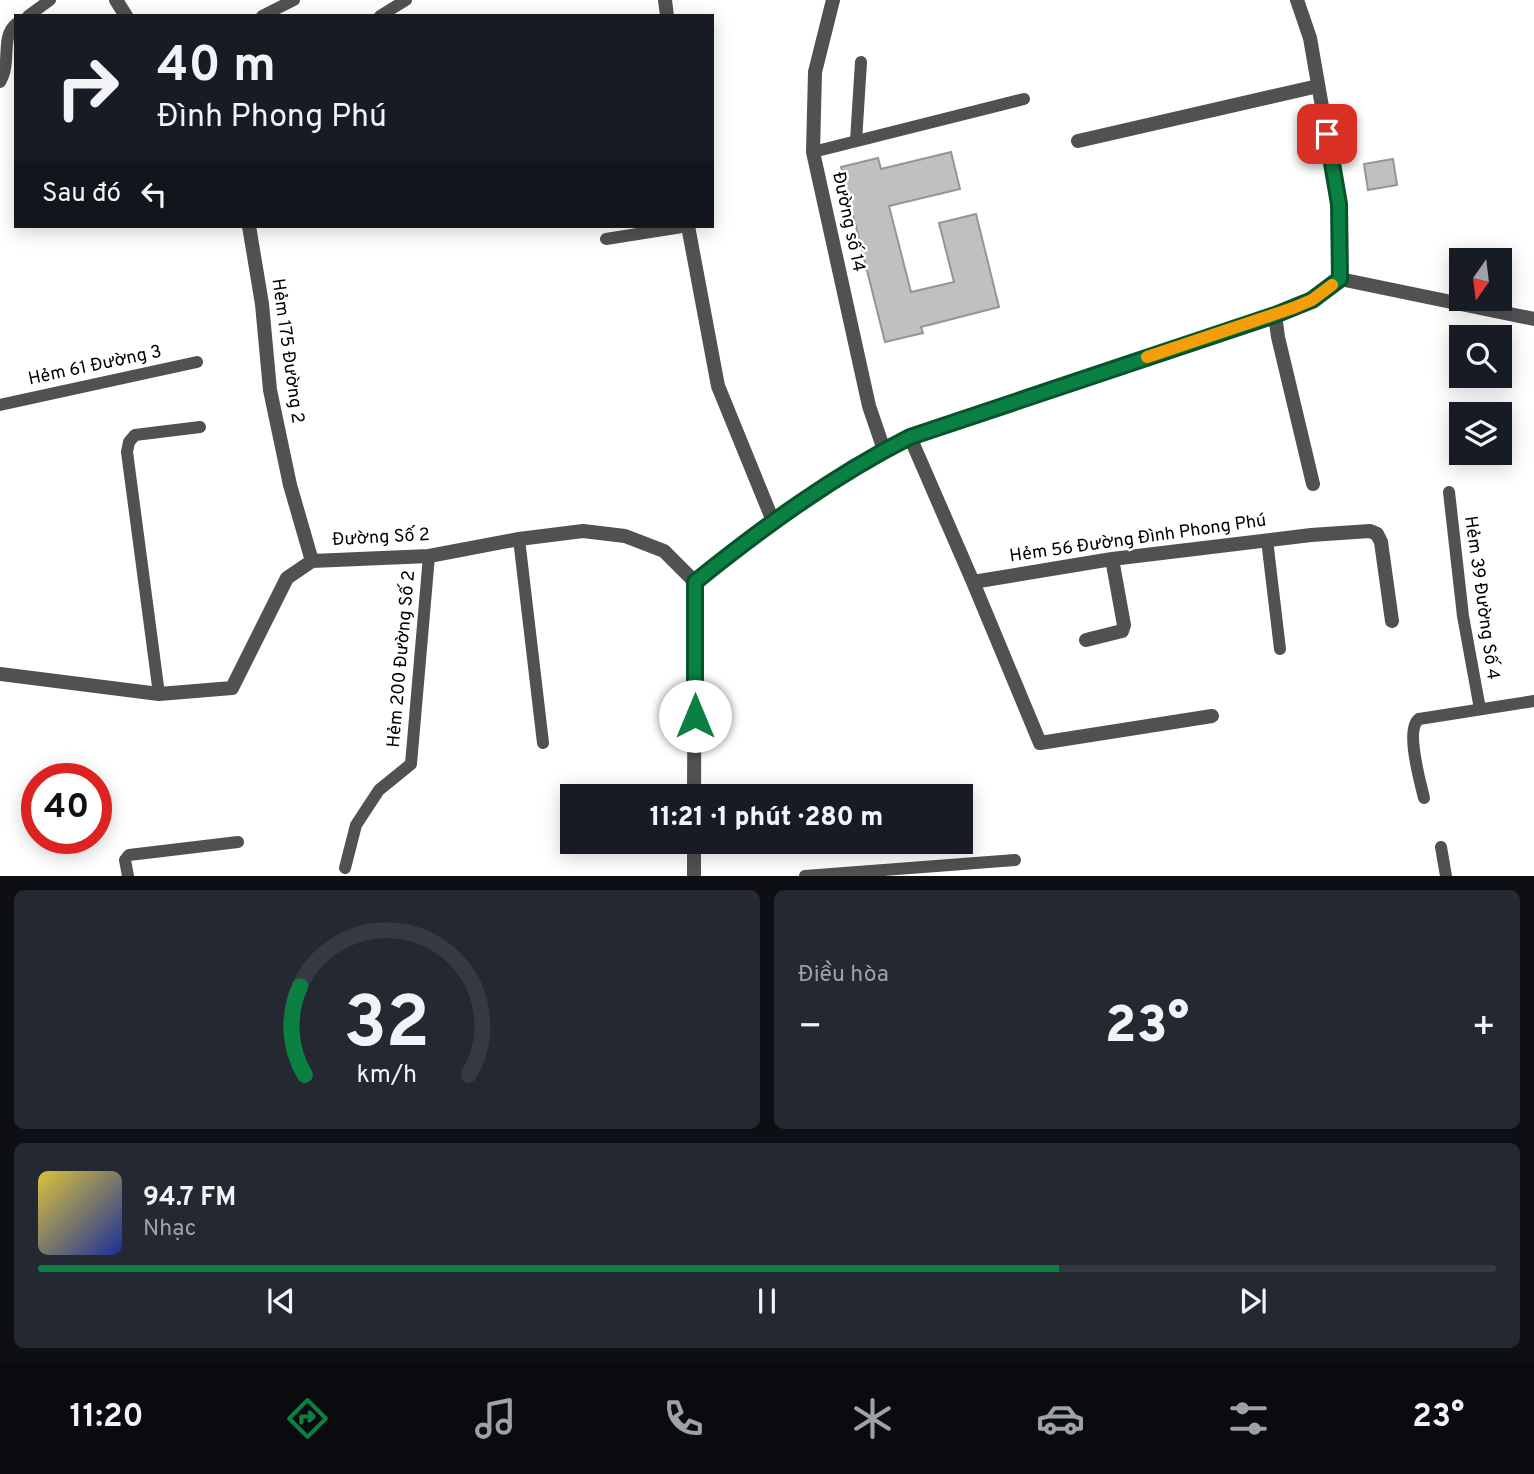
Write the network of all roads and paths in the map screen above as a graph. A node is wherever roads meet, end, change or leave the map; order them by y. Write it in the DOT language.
graph roads {
  1 [pos="50,0"];
  2 [pos="294,0"];
  3 [pos="406,0"];
  4 [pos="833,0"];
  5 [pos="1297,0"];
  6 [pos="31,14"];
  7 [pos="266,14"];
  8 [pos="383,14"];
  9 [pos="14,25"];
  10 [pos="861,62"];
  11 [pos="0,82"];
  12 [pos="1318,86"];
  13 [pos="1024,99"];
  14 [pos="856,141"];
  15 [pos="1078,141"];
  16 [pos="813,152"];
  17 [pos="249,228"];
  18 [pos="675,228"];
  19 [pos="688,228"];
  20 [pos="606,239"];
  21 [pos="1340,279"];
  22 [pos="1275,315"];
  23 [pos="1534,320"];
  24 [pos="197,362"];
  25 [pos="0,405"];
  26 [pos="200,427"];
  27 [pos="910,437"];
  28 [pos="884,450"];
  29 [pos="1313,484"];
  30 [pos="1449,492"];
  31 [pos="774,521"];
  32 [pos="519,539"];
  33 [pos="1267,540"];
  34 [pos="429,556"];
  35 [pos="1112,559"];
  36 [pos="312,561"];
  37 [pos="695,582"];
  38 [pos="974,582"];
  39 [pos="1392,621"];
  40 [pos="1086,640"];
  41 [pos="1280,649"];
  42 [pos="0,674"];
  43 [pos="159,694"];
  44 [pos="1534,701"];
  45 [pos="1480,709"];
  46 [pos="1212,716"];
  47 [pos="543,743"];
  48 [pos="694,784"];
  49 [pos="1424,798"];
  50 [pos="238,842"];
  51 [pos="1441,848"];
  52 [pos="694,854"];
  53 [pos="1015,860"];
  54 [pos="345,868"];
  55 [pos="128,876"];
  56 [pos="694,876"];
  57 [pos="805,876"];
  58 [pos="1446,876"];
  1 -- 6 [label="lane"];
  2 -- 7 [label="lane"];
  3 -- 8 [label="lane"];
  4 -- 16 [label="street, Đường số 14"];
  5 -- 12 [label="street"];
  9 -- 11 [label="lane"];
  10 -- 14 [label="lane"];
  12 -- 15 [label="street"];
  12 -- 21 [label="street"];
  13 -- 14 [label="lane"];
  14 -- 16 [label="lane"];
  16 -- 28 [label="street, Đường số 14"];
  17 -- 36 [label="street, Hẻm 175 Đường 2"];
  18 -- 20 [label="lane"];
  19 -- 31 [label="street"];
  21 -- 22 [label="street"];
  21 -- 23 [label="street"];
  22 -- 27 [label="street"];
  22 -- 29 [label="street"];
  24 -- 25 [label="lane, Hẻm 61 Đường 3"];
  26 -- 43 [label="lane"];
  27 -- 28 [label="street"];
  27 -- 38 [label="street"];
  28 -- 31 [label="street"];
  30 -- 45 [label="lane, Hẻm 39 Đường Số 4"];
  31 -- 37 [label="street"];
  32 -- 34 [label="street, Đường Số 2"];
  32 -- 37 [label="street, Đường Số 2"];
  32 -- 47 [label="lane"];
  33 -- 35 [label="street, Hẻm 56 Đường Đình Phong Phú"];
  33 -- 39 [label="street, Hẻm 56 Đường Đình Phong Phú"];
  33 -- 41 [label="lane"];
  34 -- 36 [label="street, Đường Số 2"];
  34 -- 54 [label="lane, Hẻm 200 Đường Số 2"];
  35 -- 38 [label="street, Hẻm 56 Đường Đình Phong Phú"];
  35 -- 40 [label="street"];
  36 -- 43 [label="street, Đường Số 2"];
  37 -- 48 [label="street"];
  38 -- 46 [label="street"];
  42 -- 43 [label="street, Đường Số 2"];
  44 -- 45 [label="lane"];
  45 -- 49 [label="lane"];
  50 -- 55 [label="lane"];
  51 -- 58 [label="lane"];
  52 -- 56 [label="street"];
  53 -- 57 [label="lane"];
}
